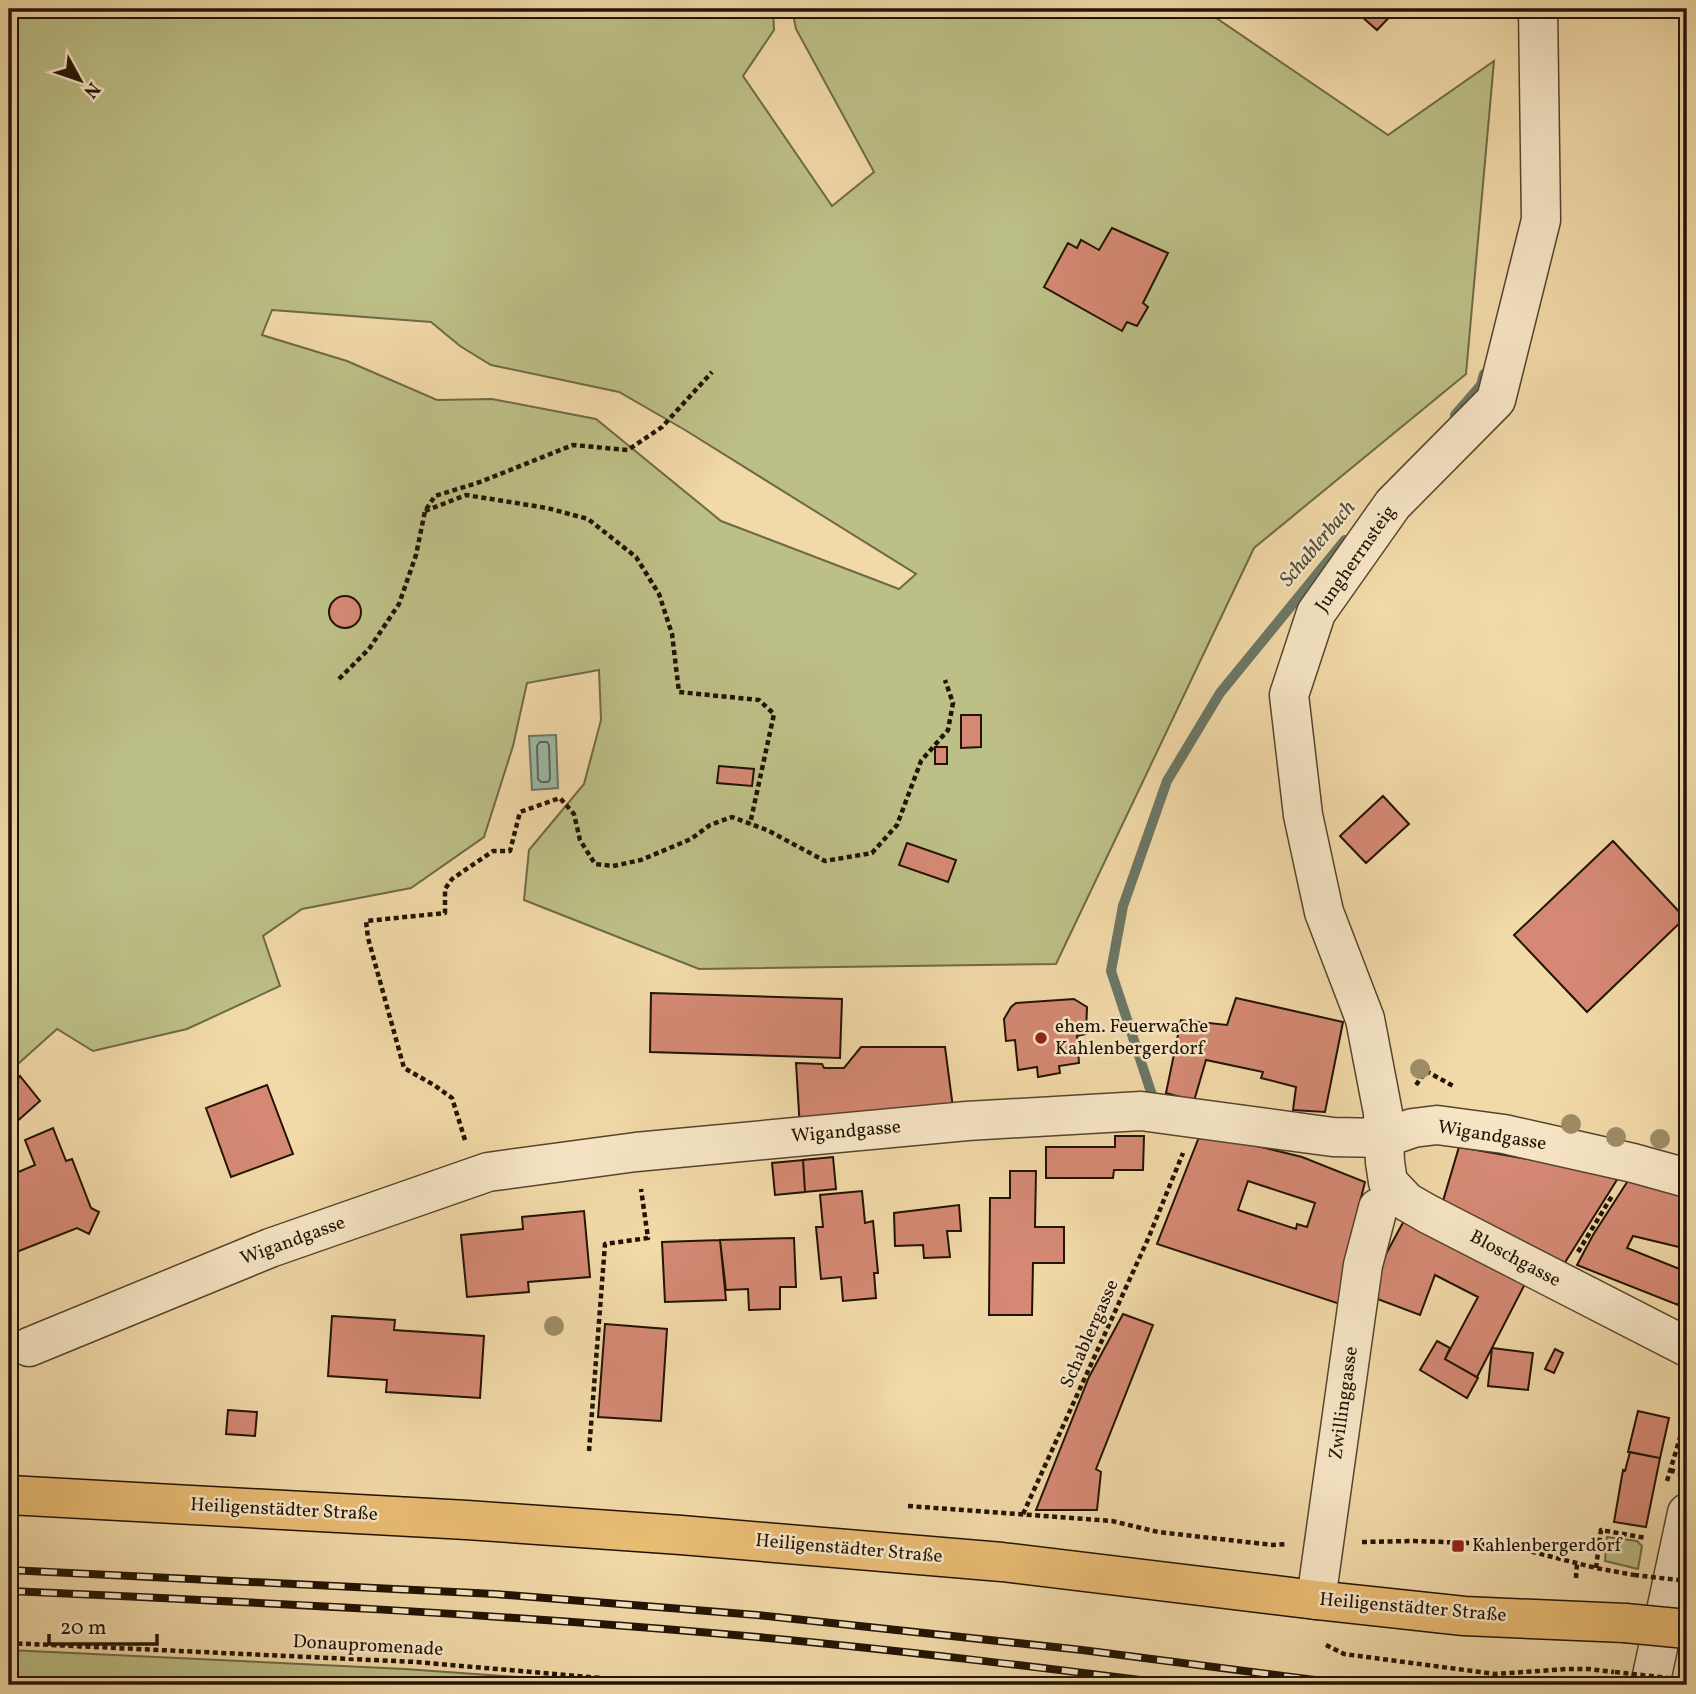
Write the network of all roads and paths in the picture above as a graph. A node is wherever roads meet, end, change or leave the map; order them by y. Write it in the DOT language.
graph roads {
  1 [pos="1538,9"];
  2 [pos="712,372"];
  3 [pos="425,511"];
  4 [pos="339,679"];
  5 [pos="945,680"];
  6 [pos="750,824"];
  7 [pos="1426,1071"];
  8 [pos="1412,1093"];
  9 [pos="1384,1138"];
  10 [pos="466,1141"];
  11 [pos="1178,1165"];
  12 [pos="1687,1178"];
  13 [pos="640,1182"];
  14 [pos="1610,1200"];
  15 [pos="1378,1208"];
  16 [pos="1560,1283"];
  17 [pos="29,1347"];
  18 [pos="1687,1347"];
  19 [pos="589,1451"];
  20 [pos="1670,1469"];
  21 [pos="1687,1475"];
  22 [pos="9,1494"];
  23 [pos="908,1506"];
  24 [pos="1687,1513"];
  25 [pos="1023,1514"];
  26 [pos="1634,1535"];
  27 [pos="1324,1542"];
  28 [pos="1577,1563"];
  29 [pos="1596,1568"];
  30 [pos="1576,1578"];
  31 [pos="1680,1578"];
  32 [pos="1316,1600"];
  33 [pos="1687,1629"];
  34 [pos="9,1643"];
  35 [pos="1326,1645"];
  36 [pos="1567,1660"];
  37 [pos="1567,1669"];
  38 [pos="1687,1680"];
  39 [pos="682,1685"];
  40 [pos="1650,1685"];
  1 -- 9 [label="street, Jungherrnsteig"];
  2 -- 3 [label="path"];
  3 -- 4 [label="path"];
  3 -- 6 [label="path"];
  5 -- 6 [label="path"];
  6 -- 10 [label="path"];
  7 -- 8 [label="path"];
  9 -- 12 [label="street, Wigandgasse"];
  9 -- 16 [label="street, Bloschgasse"];
  9 -- 17 [label="street, Wigandgasse"];
  11 -- 25 [label="path, Schablergasse"];
  13 -- 19 [label="path"];
  14 -- 16 [label="path"];
  15 -- 27 [label="street, Zwillinggasse"];
  16 -- 18 [label="street, Bloschgasse"];
  20 -- 21 [label="path"];
  22 -- 32 [label="main road, Heiligenstädter Straße"];
  23 -- 25 [label="path"];
  24 -- 31 [label="street"];
  25 -- 27 [label="path"];
  26 -- 29 [label="path"];
  27 -- 28 [label="path"];
  27 -- 32 [label="street, Zwillinggasse"];
  28 -- 29 [label="path"];
  28 -- 30 [label="path"];
  29 -- 31 [label="path, bridge"];
  31 -- 40 [label="street"];
  32 -- 33 [label="main road, Heiligenstädter Straße, bridge"];
  34 -- 39 [label="path, Donaupromenade"];
  35 -- 37 [label="path"];
  36 -- 37 [label="path"];
  37 -- 38 [label="path, bridge"];
}
